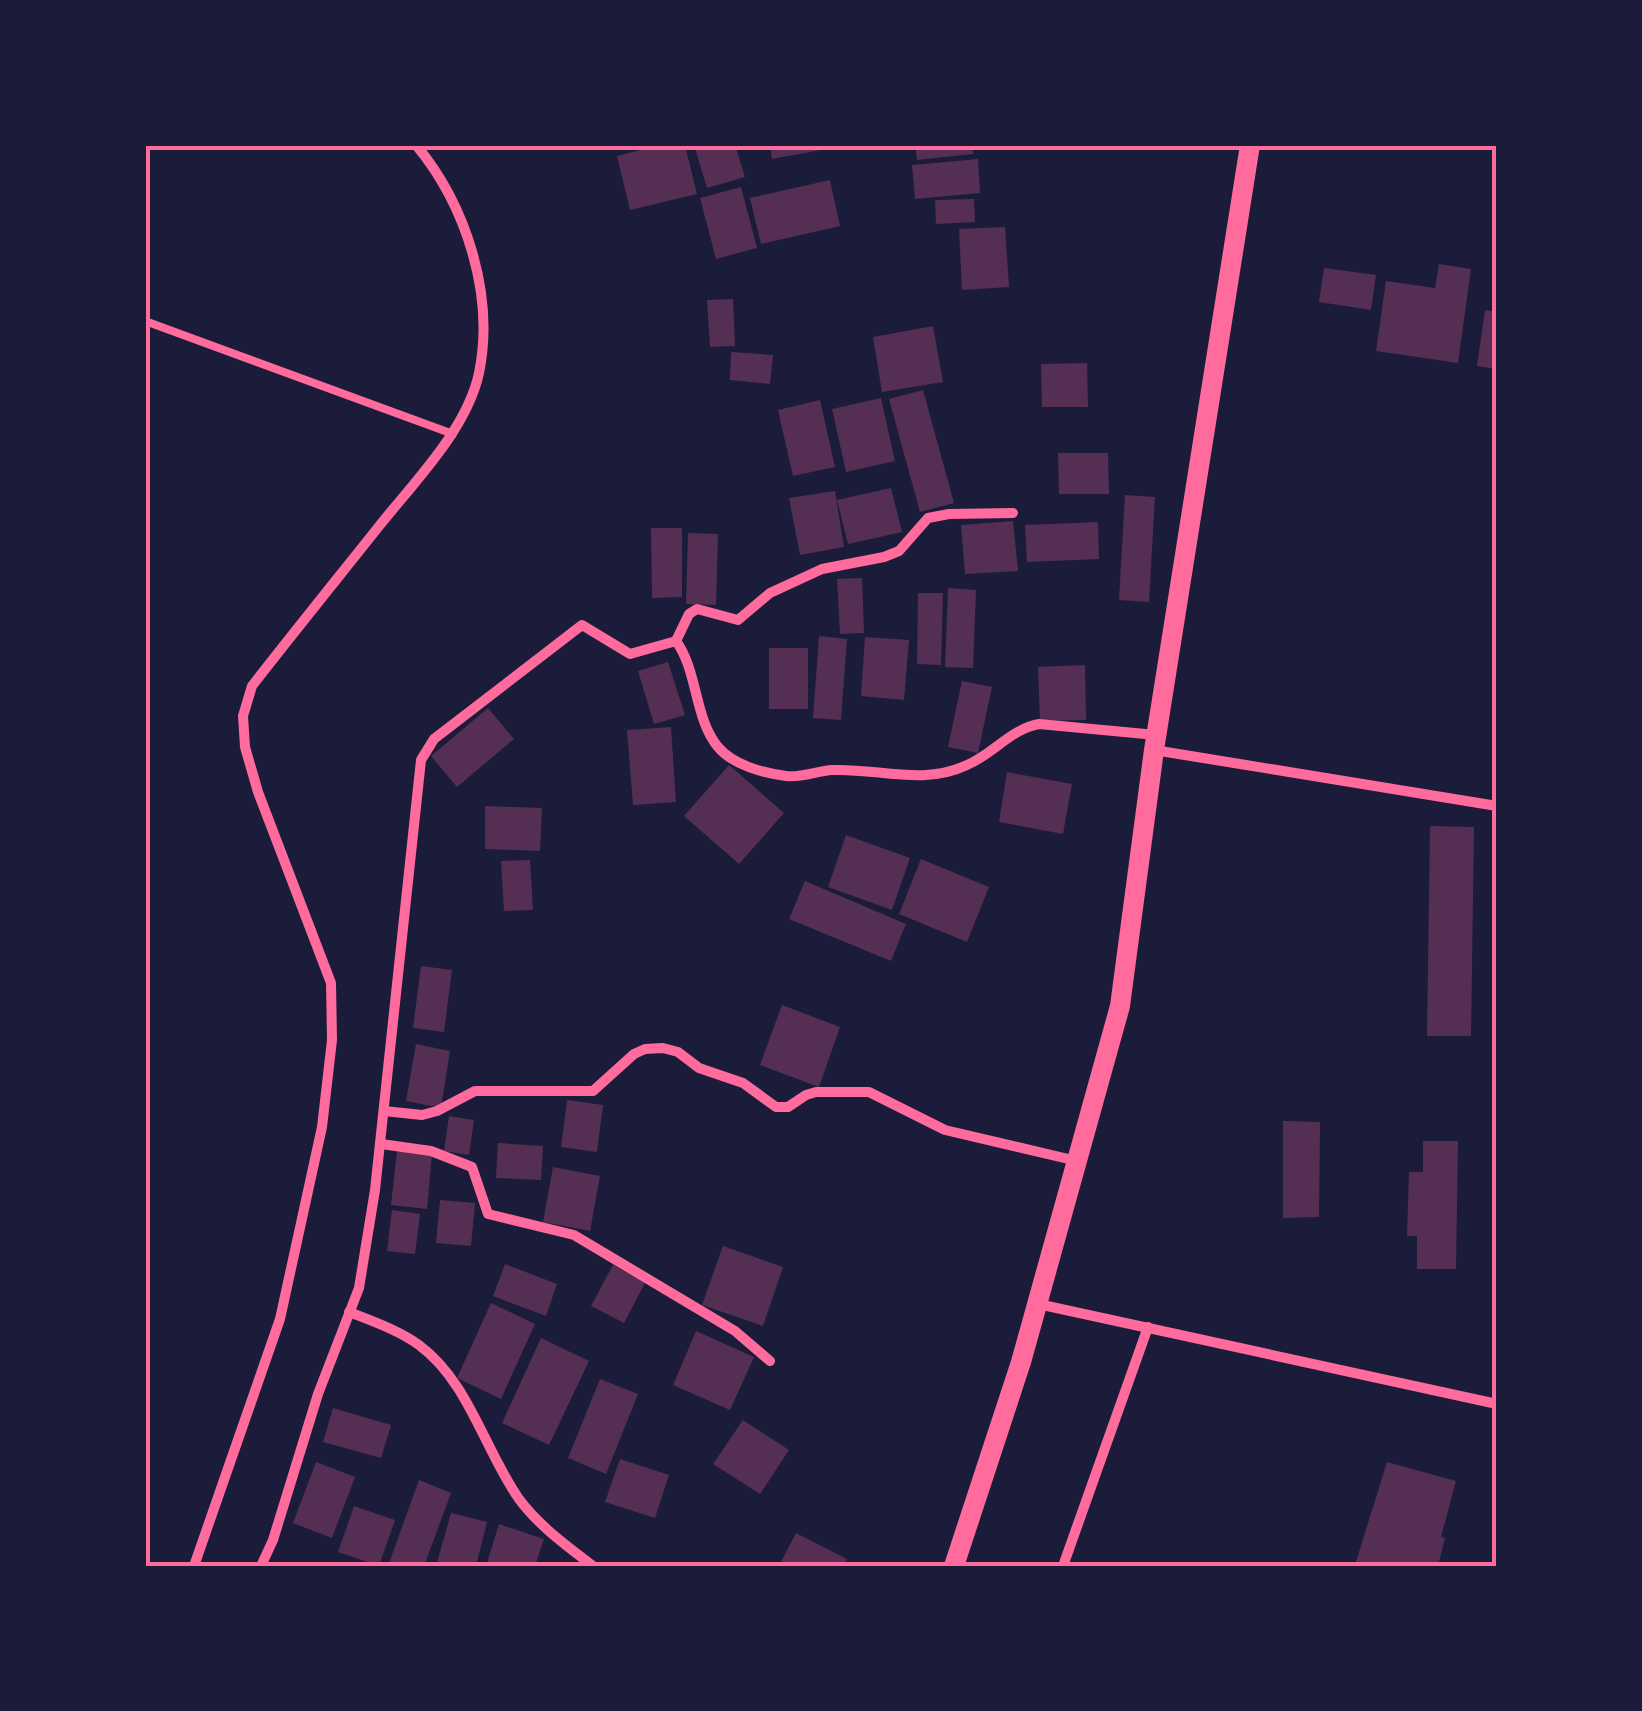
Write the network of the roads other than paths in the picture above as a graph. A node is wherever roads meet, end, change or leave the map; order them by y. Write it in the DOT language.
graph roads {
  1 [pos="416,145"];
  2 [pos="1250,145"];
  3 [pos="145,320"];
  4 [pos="452,434"];
  5 [pos="1013,512"];
  6 [pos="676,641"];
  7 [pos="1155,742"];
  8 [pos="1497,806"];
  9 [pos="384,1111"];
  10 [pos="380,1144"];
  11 [pos="1077,1162"];
  12 [pos="1038,1304"];
  13 [pos="349,1312"];
  14 [pos="1148,1327"];
  15 [pos="770,1361"];
  16 [pos="1497,1404"];
  17 [pos="194,1566"];
  18 [pos="261,1566"];
  19 [pos="593,1566"];
  20 [pos="954,1566"];
  21 [pos="1063,1566"];
  1 -- 4 [label="street"];
  2 -- 7 [label="main road"];
  3 -- 4 [label="lane"];
  4 -- 17 [label="street"];
  5 -- 6 [label="street"];
  6 -- 7 [label="street"];
  6 -- 9 [label="street"];
  7 -- 8 [label="street"];
  7 -- 11 [label="main road"];
  9 -- 10 [label="street"];
  9 -- 11 [label="street"];
  10 -- 13 [label="street"];
  10 -- 15 [label="street"];
  11 -- 12 [label="main road"];
  12 -- 14 [label="street"];
  12 -- 20 [label="main road"];
  13 -- 18 [label="street"];
  13 -- 19 [label="street"];
  14 -- 16 [label="street"];
  14 -- 21 [label="street"];
}
